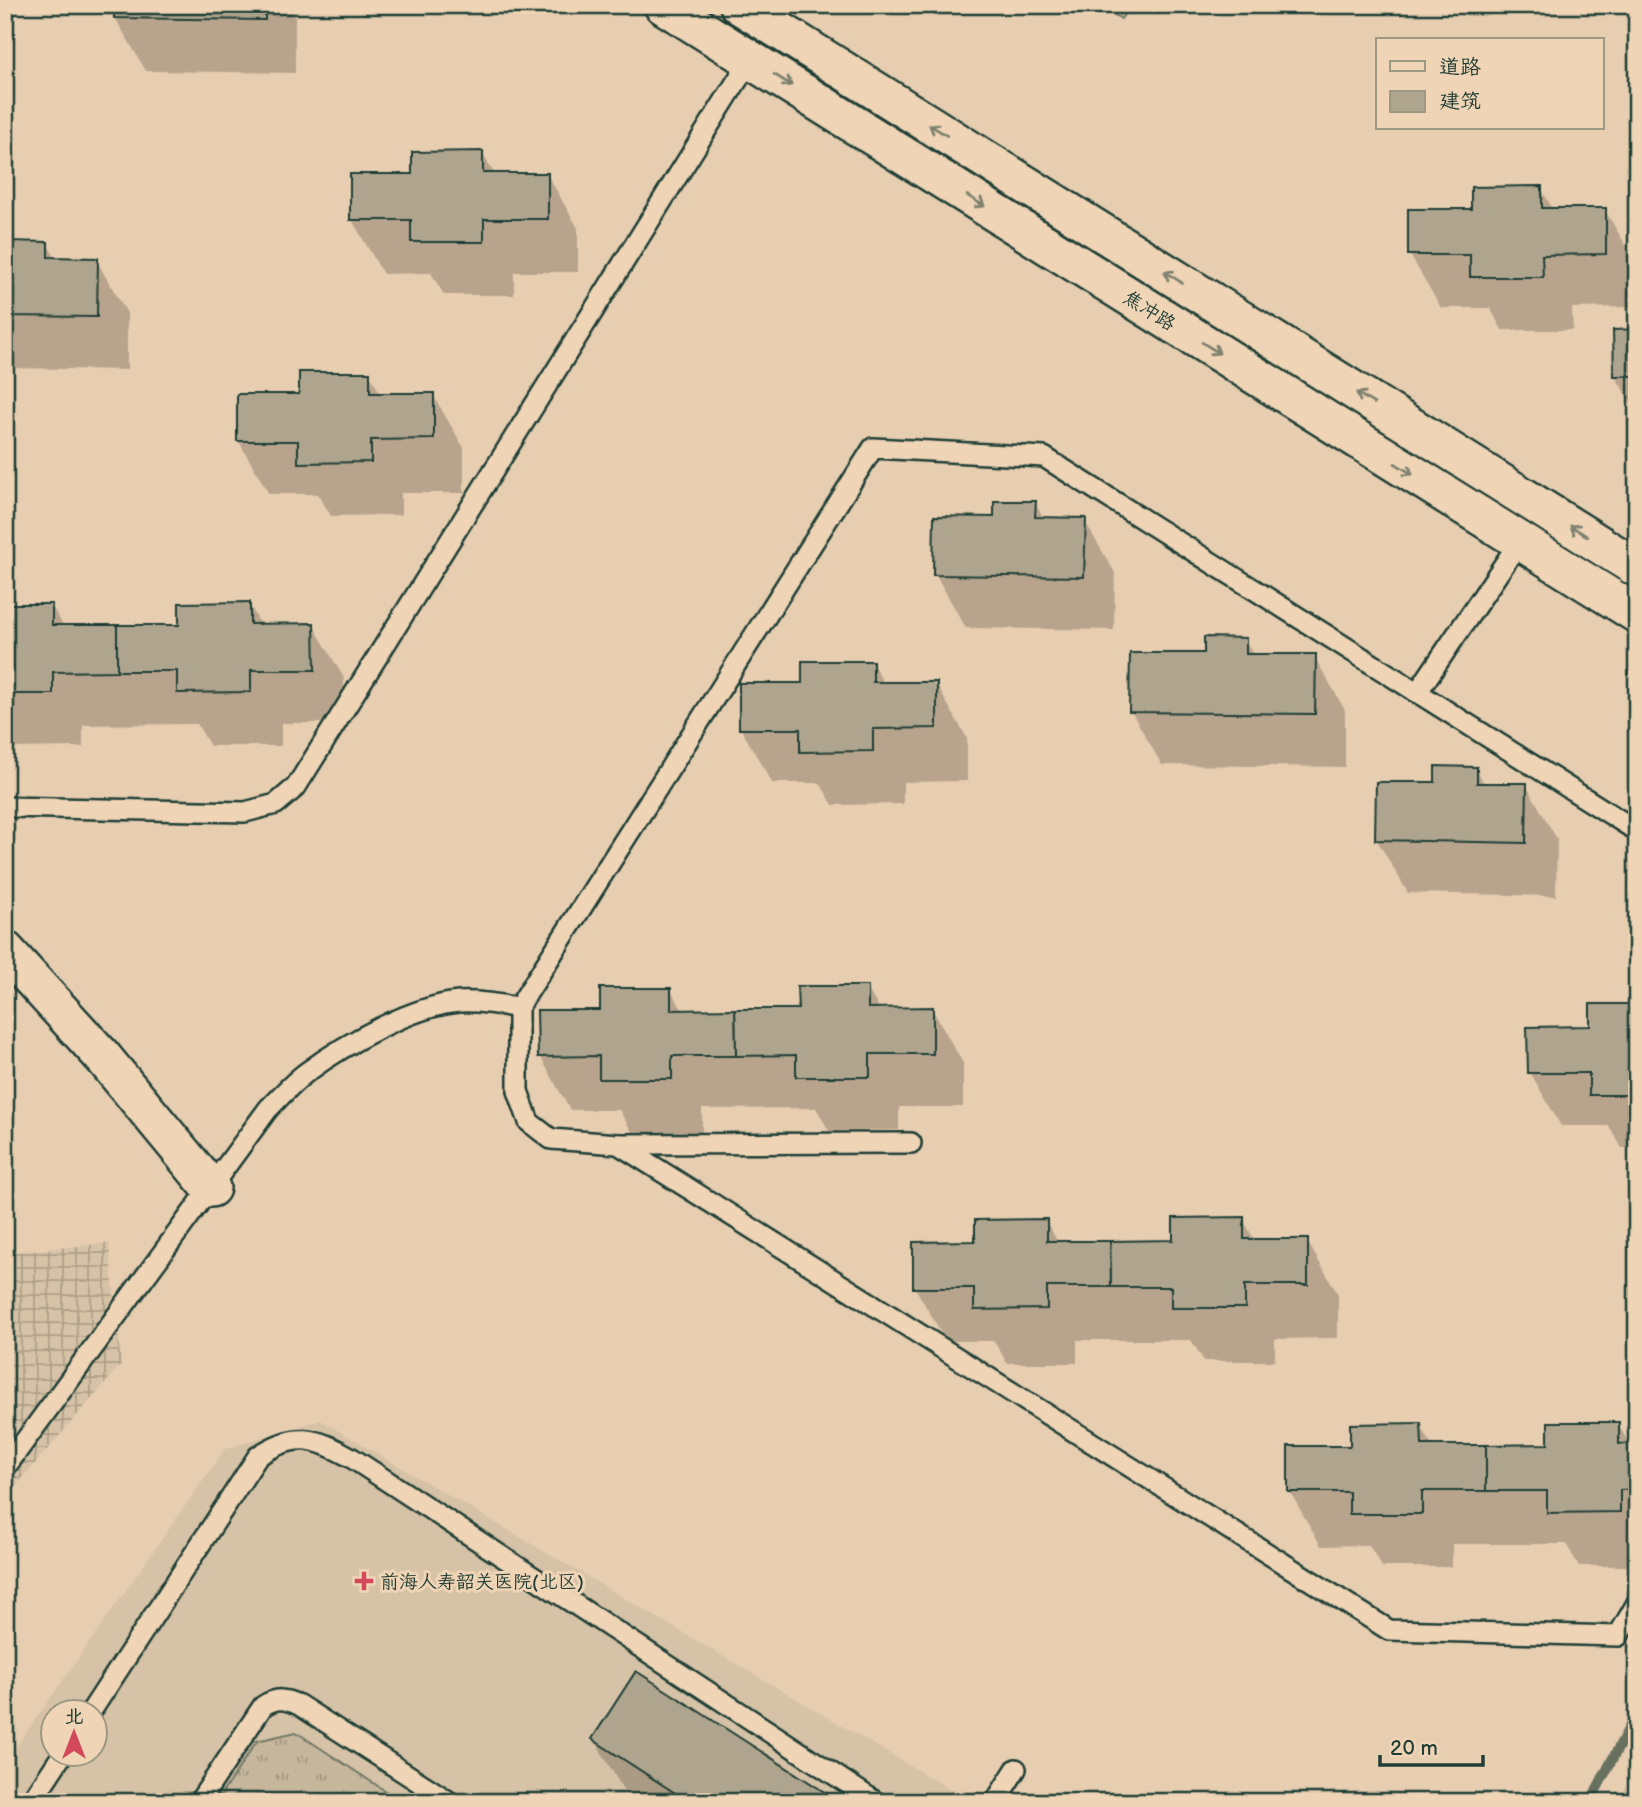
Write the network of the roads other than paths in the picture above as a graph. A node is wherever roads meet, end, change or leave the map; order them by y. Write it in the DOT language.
graph roads {
  1 [pos="663,5"];
  2 [pos="739,5"];
  3 [pos="750,60"];
  4 [pos="1520,541"];
  5 [pos="1637,568"];
  6 [pos="1637,614"];
  7 [pos="1417,693"];
  8 [pos="5,807"];
  9 [pos="1637,831"];
  10 [pos="5,950"];
  11 [pos="518,1008"];
  12 [pos="911,1143"];
  13 [pos="618,1144"];
  14 [pos="211,1188"];
  15 [pos="5,1468"];
  16 [pos="1637,1603"];
  17 [pos="99,1699"];
  18 [pos="53,1769"];
  19 [pos="1016,1769"];
  20 [pos="31,1802"];
  21 [pos="199,1802"];
  22 [pos="450,1802"];
  23 [pos="876,1802"];
  24 [pos="995,1802"];
  1 -- 3 [label="street, 焦冲路"];
  5 -- 2 [label="street, 焦冲路, one-way"];
  3 -- 4 [label="street, 焦冲路, one-way"];
  3 -- 8 [label="lane"];
  4 -- 6 [label="street, 焦冲路"];
  4 -- 7 [label="lane"];
  7 -- 9 [label="lane"];
  7 -- 11 [label="lane"];
  10 -- 14 [label="street"];
  11 -- 13 [label="lane"];
  11 -- 14 [label="lane"];
  12 -- 13 [label="lane"];
  13 -- 16 [label="lane"];
  14 -- 15 [label="lane"];
  17 -- 23 [label="lane"];
  18 -- 20 [label="lane"];
  19 -- 24 [label="lane"];
  21 -- 22 [label="lane"];
}
